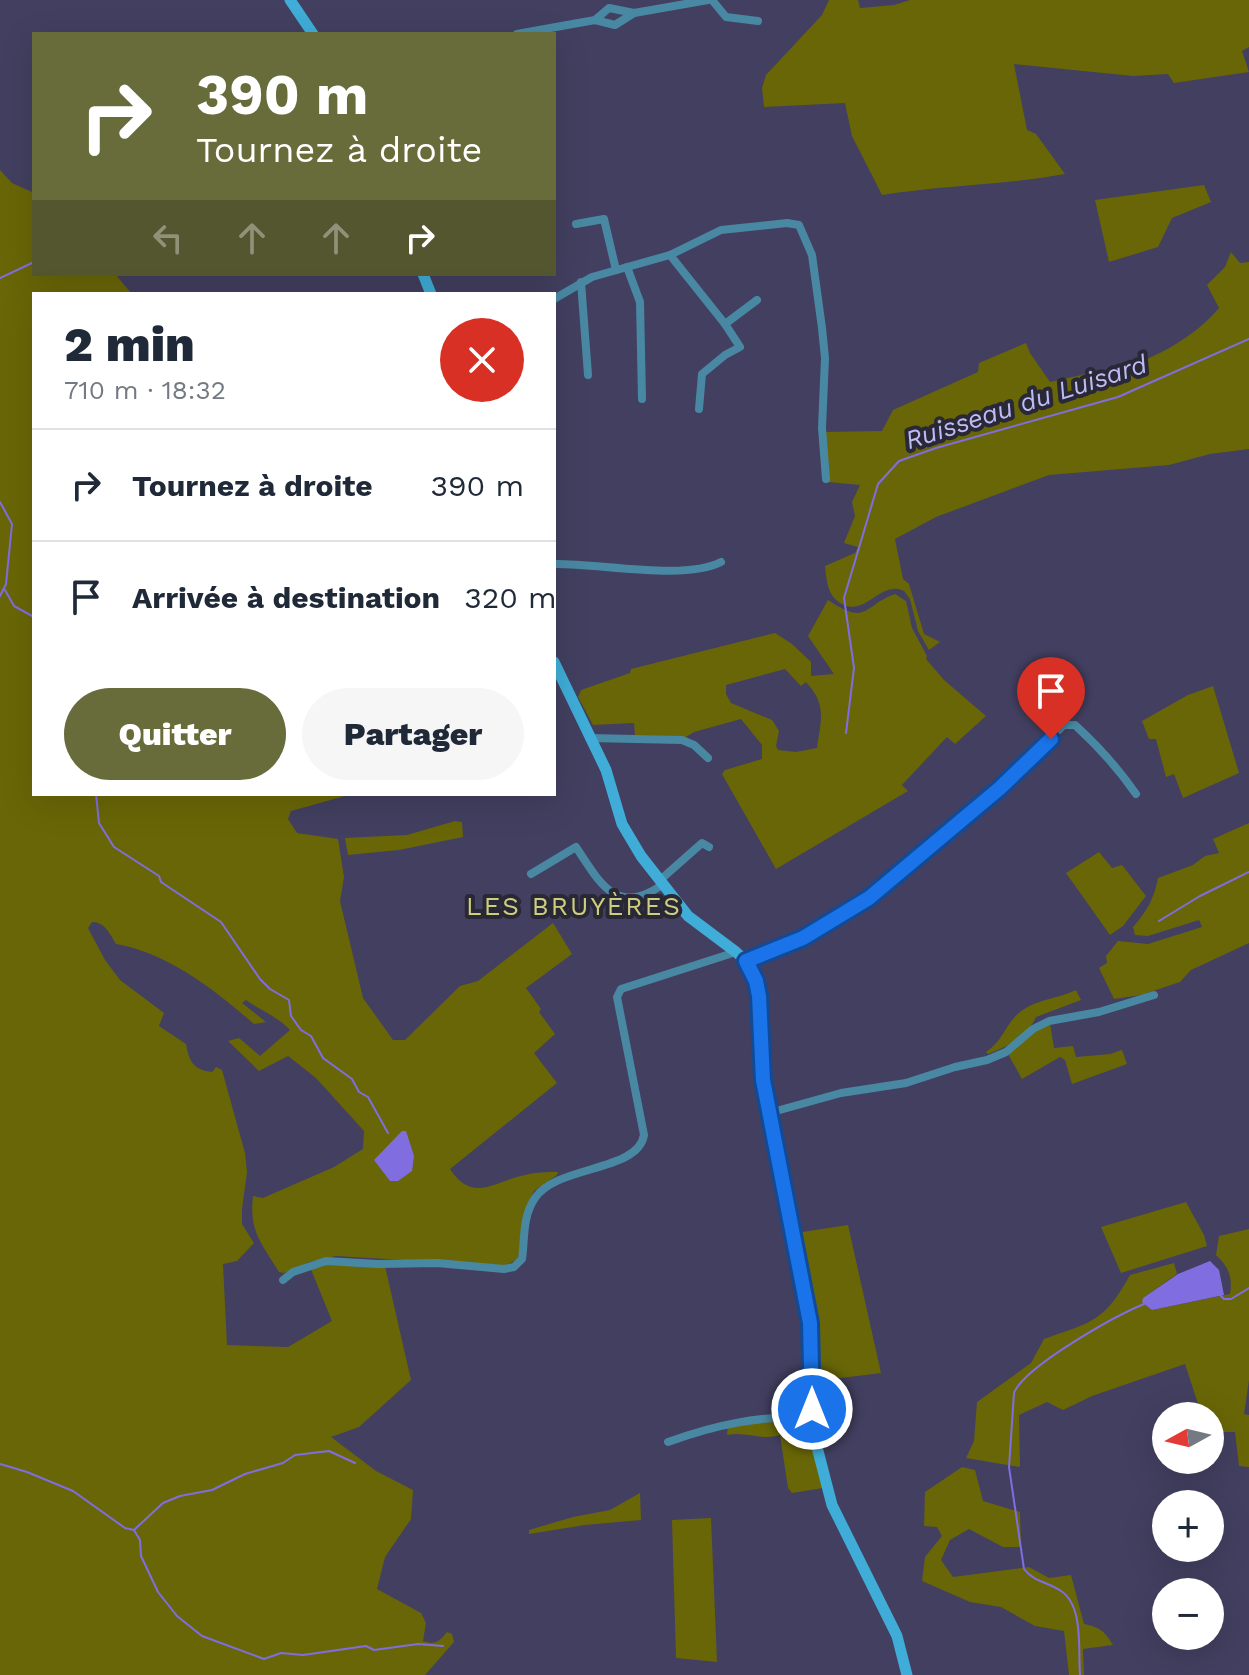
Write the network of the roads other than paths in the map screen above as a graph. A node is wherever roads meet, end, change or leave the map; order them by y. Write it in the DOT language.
graph roads {
  1 [pos="290,0"];
  2 [pos="710,0"];
  3 [pos="634,13"];
  4 [pos="595,20"];
  5 [pos="758,21"];
  6 [pos="312,32"];
  7 [pos="528,32"];
  8 [pos="576,224"];
  9 [pos="670,255"];
  10 [pos="627,267"];
  11 [pos="616,270"];
  12 [pos="581,282"];
  13 [pos="556,298"];
  14 [pos="757,300"];
  15 [pos="725,324"];
  16 [pos="588,375"];
  17 [pos="642,399"];
  18 [pos="699,409"];
  19 [pos="826,479"];
  20 [pos="721,562"];
  21 [pos="556,564"];
  22 [pos="556,666"];
  23 [pos="589,738"];
  24 [pos="708,758"];
  25 [pos="1136,794"];
  26 [pos="709,847"];
  27 [pos="531,874"];
  28 [pos="661,883"];
  29 [pos="736,952"];
  30 [pos="746,961"];
  31 [pos="1154,995"];
  32 [pos="769,1113"];
  33 [pos="283,1280"];
  34 [pos="812,1417"];
  35 [pos="668,1442"];
  36 [pos="907,1675"];
  1 -- 6 [label="street"];
  2 -- 3 [label="street"];
  2 -- 5 [label="street"];
  3 -- 4 [label="street"];
  3 -- 4 [label="street"];
  4 -- 7 [label="street"];
  8 -- 11 [label="street"];
  9 -- 10 [label="street"];
  9 -- 15 [label="street"];
  9 -- 19 [label="street"];
  10 -- 11 [label="street"];
  10 -- 17 [label="street"];
  11 -- 12 [label="street"];
  12 -- 13 [label="street"];
  12 -- 16 [label="street"];
  14 -- 15 [label="street"];
  15 -- 18 [label="street"];
  20 -- 21 [label="street"];
  22 -- 23 [label="street"];
  23 -- 24 [label="street"];
  23 -- 28 [label="street"];
  25 -- 30 [label="street"];
  26 -- 28 [label="street"];
  27 -- 28 [label="street"];
  28 -- 29 [label="street"];
  29 -- 30 [label="street"];
  29 -- 33 [label="street"];
  30 -- 32 [label="street"];
  31 -- 32 [label="street"];
  32 -- 34 [label="street"];
  34 -- 35 [label="street"];
  34 -- 36 [label="street"];
}
